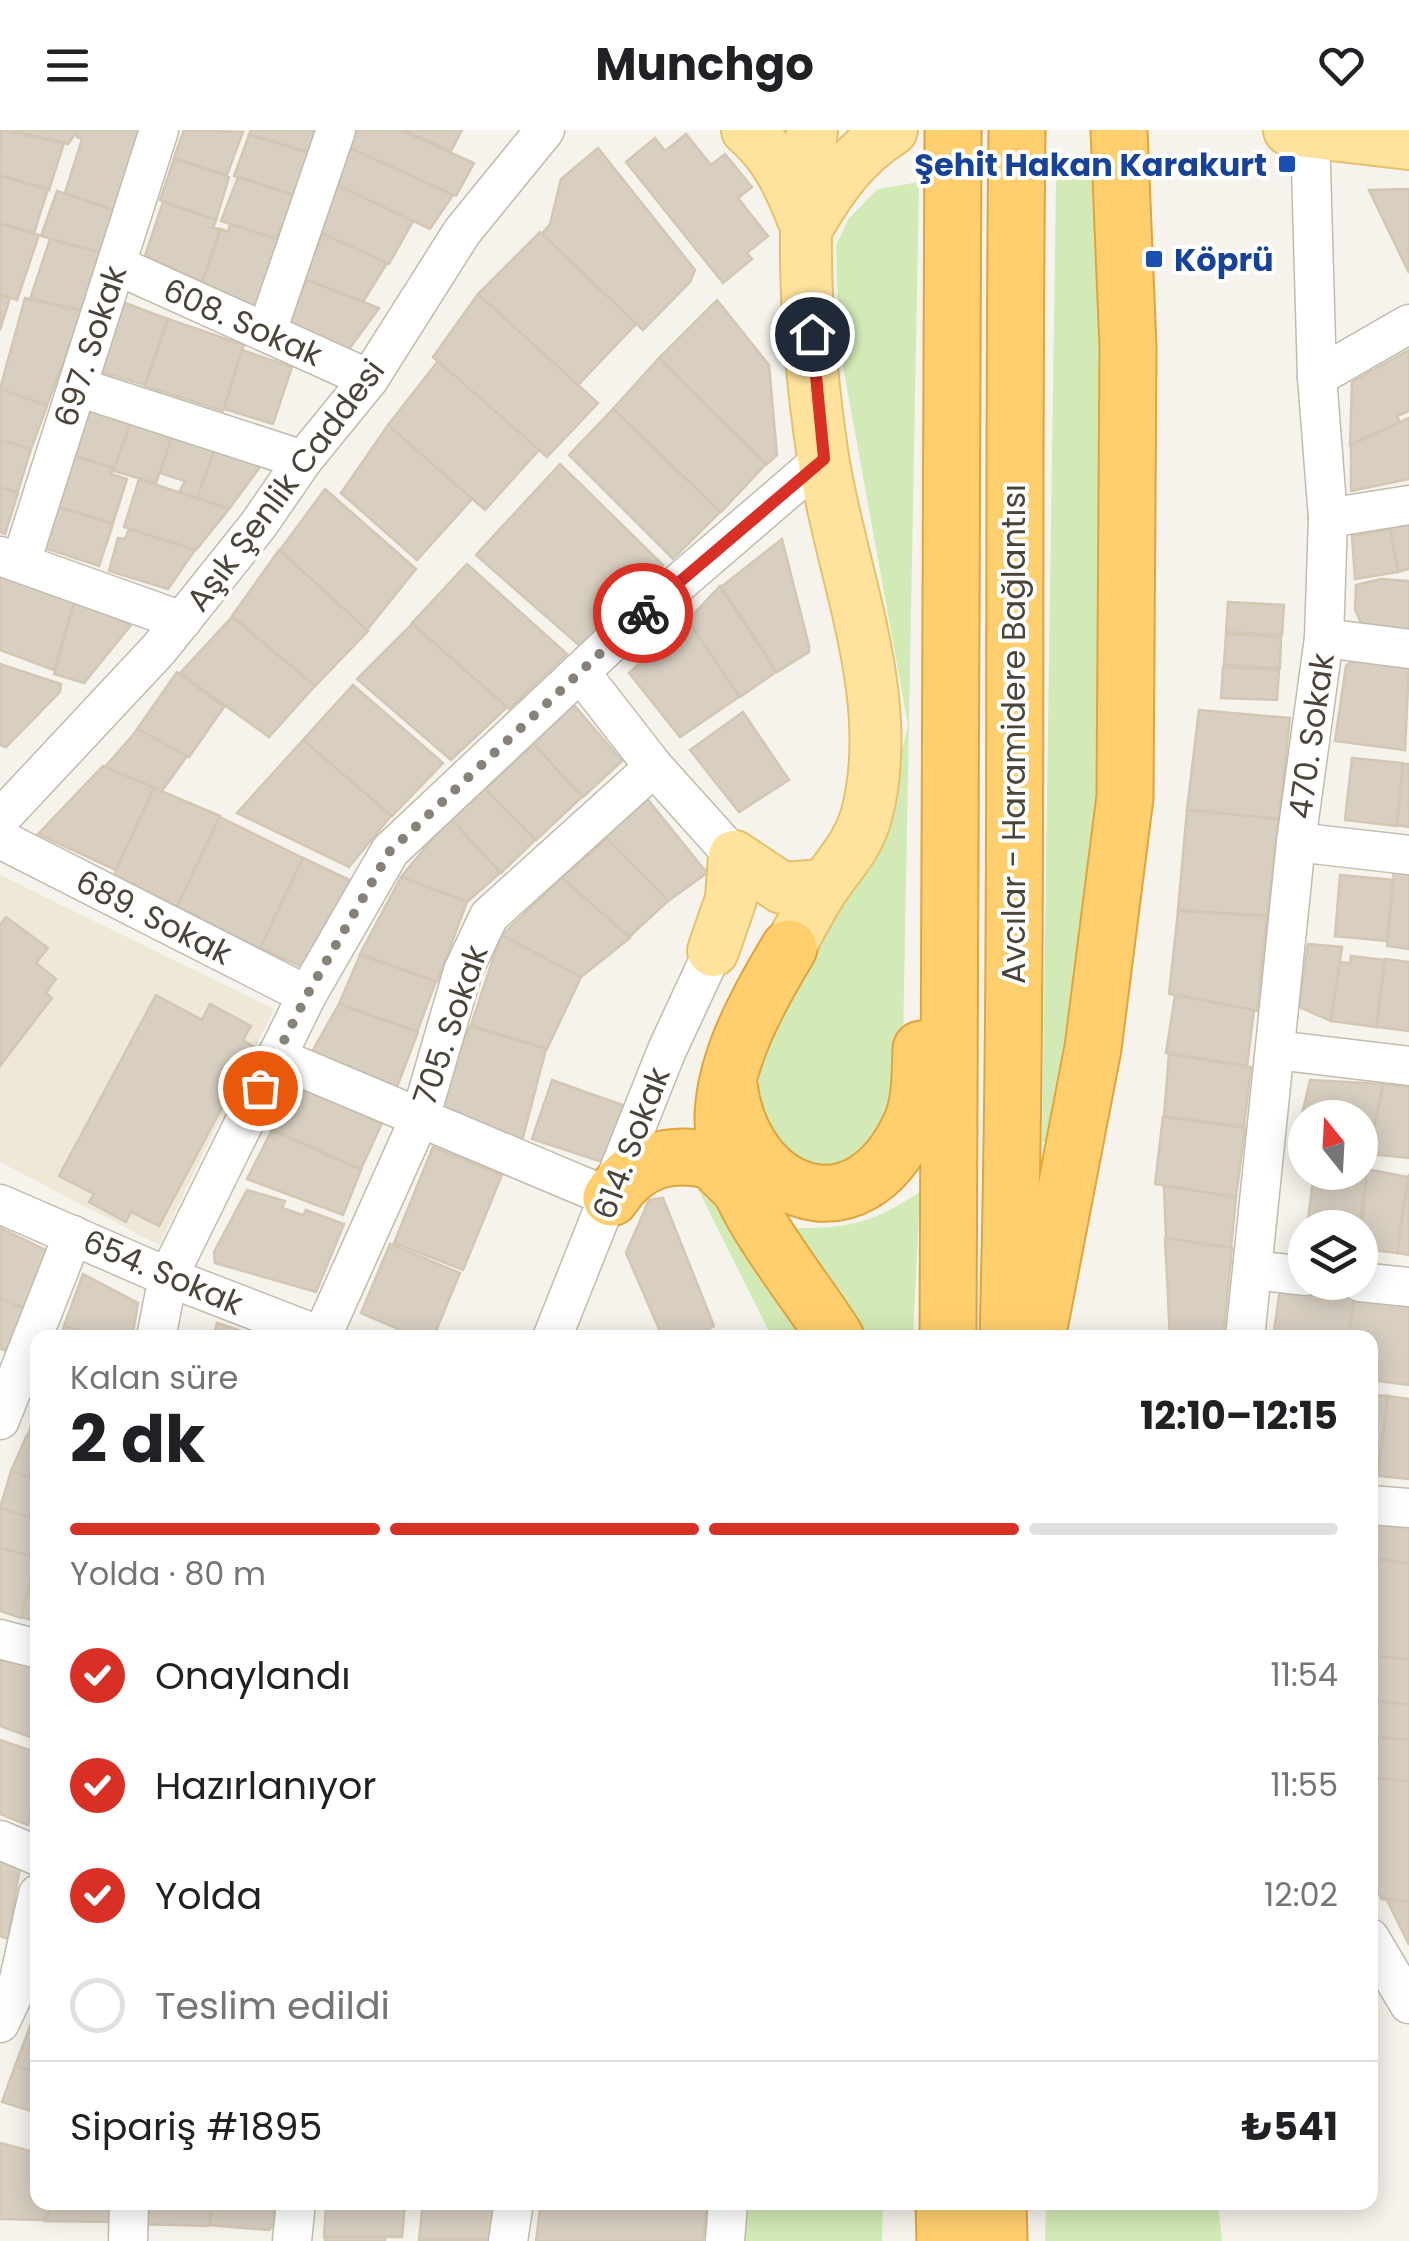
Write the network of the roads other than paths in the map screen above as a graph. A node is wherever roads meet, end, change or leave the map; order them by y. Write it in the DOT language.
graph roads {
  1 [pos="159,130"];
  2 [pos="336,130"];
  3 [pos="545,130"];
  4 [pos="747,130"];
  5 [pos="812,130"];
  6 [pos="892,130"];
  7 [pos="953,130"];
  8 [pos="1017,130"];
  9 [pos="1118,130"];
  10 [pos="1299,131"];
  11 [pos="1394,136"];
  12 [pos="807,228"];
  13 [pos="116,265"];
  14 [pos="1409,324"];
  15 [pos="267,331"];
  16 [pos="1317,377"];
  17 [pos="369,379"];
  18 [pos="78,387"];
  19 [pos="824,459"];
  20 [pos="303,460"];
  21 [pos="1409,505"];
  22 [pos="1328,518"];
  23 [pos="10,559"];
  24 [pos="182,621"];
  25 [pos="1324,638"];
  26 [pos="1409,649"];
  27 [pos="580,672"];
  28 [pos="654,767"];
  29 [pos="16,780"];
  30 [pos="0,819"];
  31 [pos="0,839"];
  32 [pos="1296,842"];
  33 [pos="1409,855"];
  34 [pos="734,856"];
  35 [pos="951,877"];
  36 [pos="803,886"];
  37 [pos="789,948"];
  38 [pos="713,951"];
  39 [pos="307,995"];
  40 [pos="1276,1050"];
  41 [pos="276,1057"];
  42 [pos="1409,1066"];
  43 [pos="729,1085"];
  44 [pos="421,1114"];
  45 [pos="744,1194"];
  46 [pos="610,1198"];
  47 [pos="0,1204"];
  48 [pos="73,1235"];
  49 [pos="1253,1270"];
  50 [pos="1288,1274"];
  51 [pos="168,1277"];
  52 [pos="1378,1284"];
  53 [pos="1409,1287"];
  54 [pos="36,1330"];
  55 [pos="158,1330"];
  56 [pos="305,1330"];
  57 [pos="326,1330"];
  58 [pos="555,1330"];
  59 [pos="831,1330"];
  60 [pos="948,1330"];
  61 [pos="1008,1330"];
  62 [pos="1039,1330"];
  63 [pos="1246,1330"];
  64 [pos="30,1344"];
  65 [pos="0,1420"];
  66 [pos="1378,1506"];
  67 [pos="1409,1508"];
  68 [pos="0,1638"];
  69 [pos="30,1647"];
  70 [pos="0,1840"];
  71 [pos="30,1853"];
  72 [pos="30,1949"];
  73 [pos="1378,1952"];
  74 [pos="1409,2004"];
  75 [pos="0,2023"];
  76 [pos="129,2210"];
  77 [pos="295,2210"];
  78 [pos="513,2210"];
  79 [pos="727,2210"];
  80 [pos="944,2210"];
  81 [pos="998,2210"];
  82 [pos="128,2241"];
  83 [pos="292,2241"];
  84 [pos="508,2241"];
  85 [pos="725,2241"];
  86 [pos="945,2241"];
  87 [pos="999,2241"];
  1 -- 13 [label="street, 697. Sokak"];
  2 -- 15 [label="street"];
  3 -- 17 [label="street, Aşık Şenlik Caddesi"];
  4 -- 12 [label="main road"];
  5 -- 12 [label="main road"];
  6 -- 12 [label="main road"];
  7 -- 35 [label="highway, Avcılar - Haramidere Bağlantısı"];
  8 -- 61 [label="highway, Avcılar - Haramidere Bağlantısı"];
  9 -- 62 [label="highway"];
  10 -- 11 [label="main road"];
  10 -- 16 [label="street, 470. Sokak"];
  12 -- 19 [label="main road"];
  13 -- 15 [label="street, 608. Sokak"];
  13 -- 18 [label="street, 697. Sokak"];
  14 -- 16 [label="street"];
  15 -- 17 [label="street, 608. Sokak"];
  16 -- 22 [label="street, 470. Sokak"];
  17 -- 20 [label="street, Aşık Şenlik Caddesi"];
  18 -- 20 [label="street"];
  18 -- 23 [label="street, 697. Sokak"];
  19 -- 27 [label="street"];
  19 -- 36 [label="main road"];
  20 -- 24 [label="street, Aşık Şenlik Caddesi"];
  21 -- 22 [label="street"];
  22 -- 25 [label="street, 470. Sokak"];
  23 -- 24 [label="street"];
  24 -- 29 [label="street, Aşık Şenlik Caddesi"];
  25 -- 26 [label="street"];
  25 -- 32 [label="street, 470. Sokak"];
  27 -- 28 [label="street"];
  27 -- 39 [label="street"];
  28 -- 34 [label="street"];
  28 -- 44 [label="street, 705. Sokak"];
  29 -- 30 [label="street, Aşık Şenlik Caddesi"];
  31 -- 39 [label="street, 689. Sokak"];
  32 -- 33 [label="street"];
  32 -- 40 [label="street, 470. Sokak"];
  34 -- 36 [label="main road"];
  34 -- 38 [label="main road"];
  35 -- 43 [label="highway"];
  35 -- 60 [label="highway, Avcılar - Haramidere Bağlantısı"];
  36 -- 37 [label="main road"];
  36 -- 38 [label="main road"];
  37 -- 43 [label="highway"];
  38 -- 46 [label="street, 614. Sokak"];
  39 -- 41 [label="street"];
  40 -- 42 [label="street"];
  40 -- 49 [label="street, 470. Sokak"];
  41 -- 44 [label="street"];
  41 -- 51 [label="street"];
  43 -- 45 [label="highway"];
  44 -- 46 [label="street"];
  44 -- 57 [label="street, 705. Sokak"];
  45 -- 46 [label="highway"];
  45 -- 59 [label="highway"];
  46 -- 58 [label="street, 614. Sokak"];
  47 -- 48 [label="street, 654. Sokak"];
  48 -- 51 [label="street, 654. Sokak"];
  48 -- 54 [label="street"];
  49 -- 50 [label="street"];
  49 -- 63 [label="street, 470. Sokak"];
  51 -- 55 [label="street"];
  51 -- 56 [label="street, 654. Sokak"];
  52 -- 53 [label="street"];
  64 -- 65 [label="street"];
  66 -- 67 [label="street"];
  68 -- 69 [label="street"];
  70 -- 71 [label="street"];
  72 -- 75 [label="street"];
  73 -- 74 [label="street"];
  76 -- 82 [label="street"];
  77 -- 83 [label="street"];
  78 -- 84 [label="street"];
  79 -- 85 [label="street"];
  80 -- 86 [label="highway"];
  81 -- 87 [label="highway"];
}
